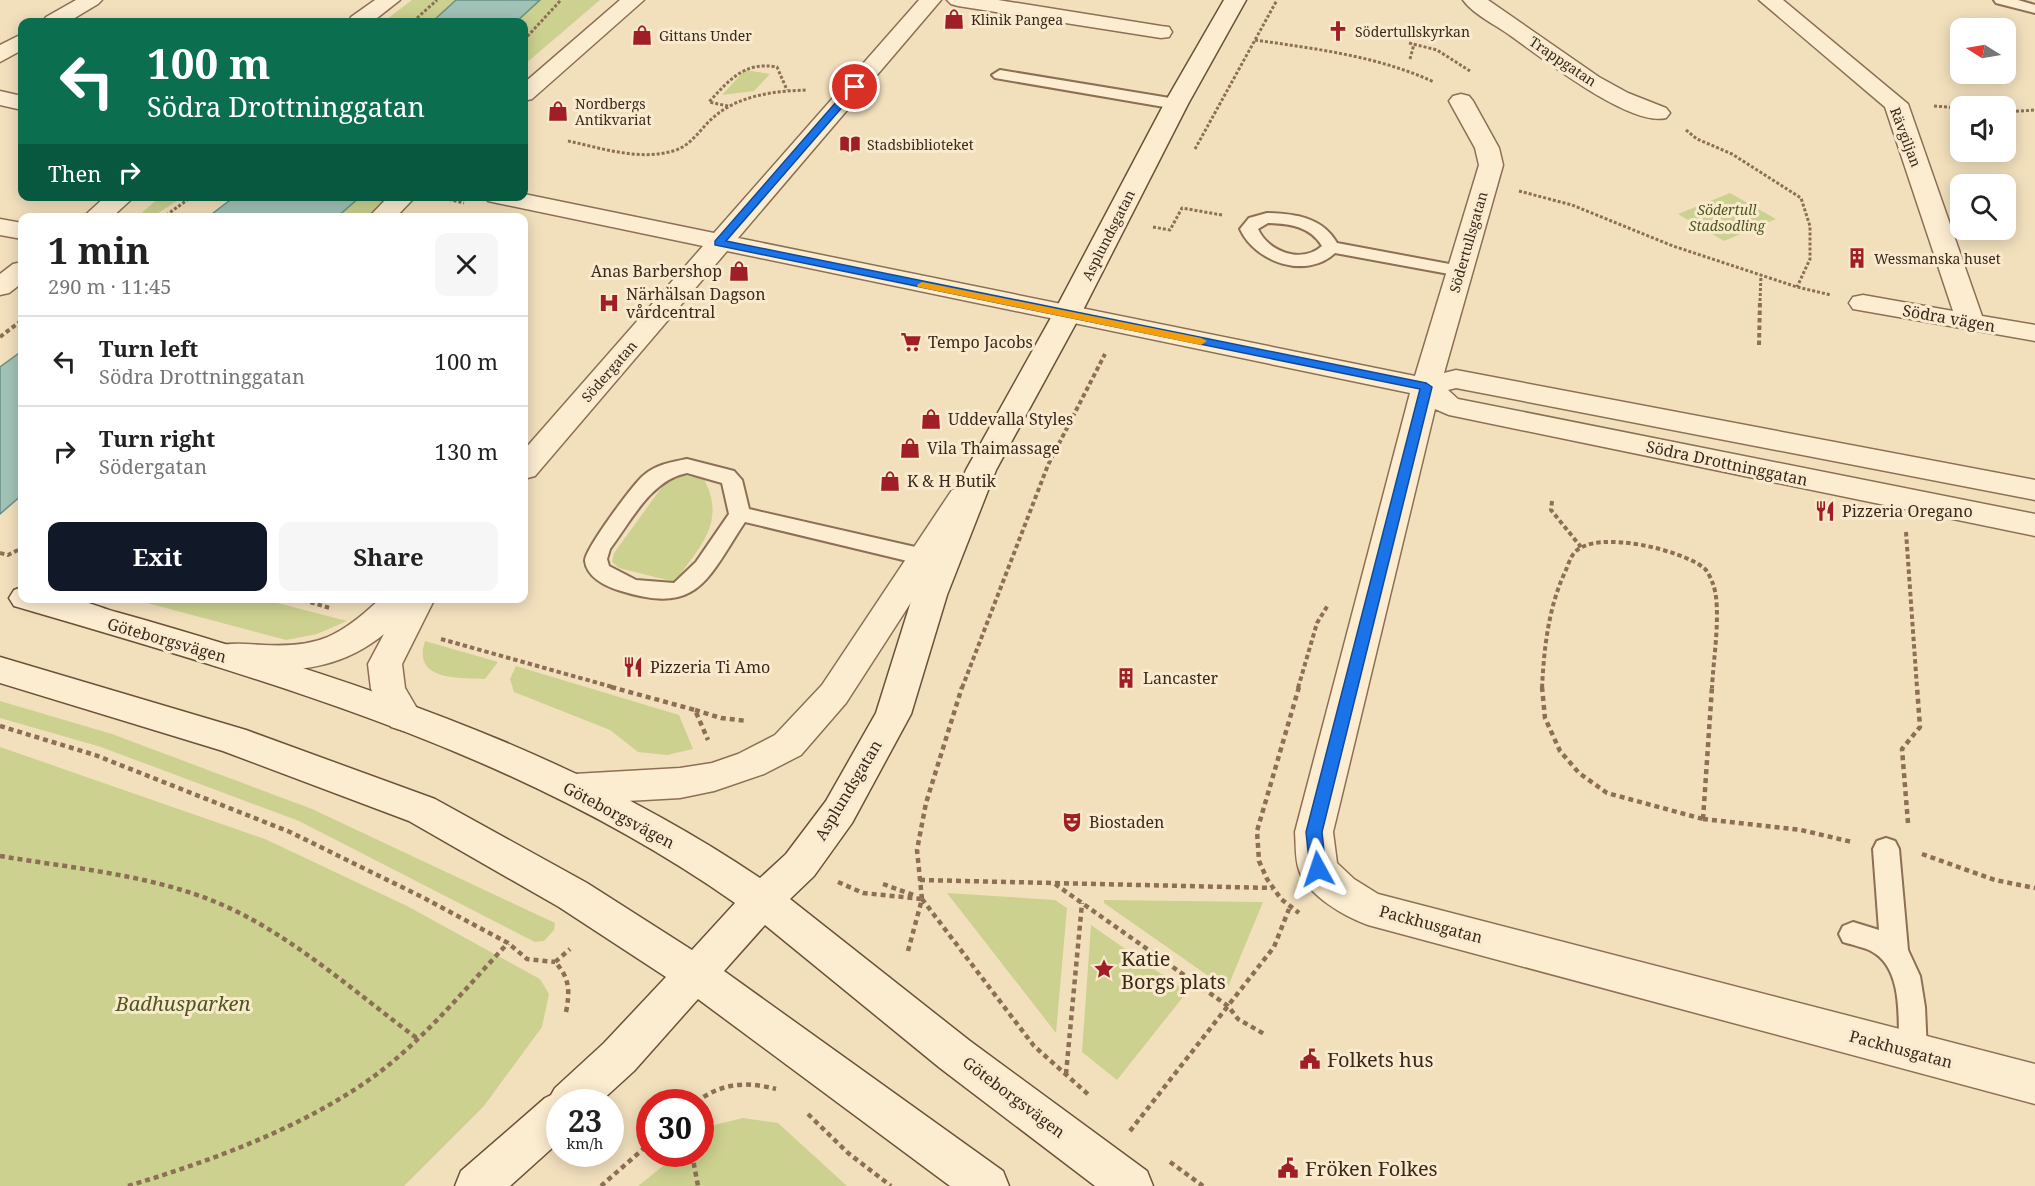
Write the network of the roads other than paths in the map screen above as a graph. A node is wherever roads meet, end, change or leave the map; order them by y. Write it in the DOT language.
graph roads {
  1 [pos="91,0"];
  2 [pos="389,0"];
  3 [pos="633,0"];
  4 [pos="930,0"];
  5 [pos="958,0"];
  6 [pos="1235,0"];
  7 [pos="1474,0"];
  8 [pos="1770,0"];
  9 [pos="2001,0"];
  10 [pos="2035,9"];
  11 [pos="61,18"];
  12 [pos="364,18"];
  13 [pos="1161,32"];
  14 [pos="18,44"];
  15 [pos="0,55"];
  16 [pos="1000,75"];
  17 [pos="528,91"];
  18 [pos="0,98"];
  19 [pos="1461,101"];
  20 [pos="18,102"];
  21 [pos="1176,104"];
  22 [pos="1658,112"];
  23 [pos="116,201"];
  24 [pos="399,201"];
  25 [pos="521,201"];
  26 [pos="101,213"];
  27 [pos="385,213"];
  28 [pos="0,227"];
  29 [pos="18,230"];
  30 [pos="719,243"];
  31 [pos="1331,247"];
  32 [pos="1460,271"];
  33 [pos="18,273"];
  34 [pos="0,287"];
  35 [pos="1863,303"];
  36 [pos="1067,314"];
  37 [pos="1971,322"];
  38 [pos="2035,333"];
  39 [pos="1426,387"];
  40 [pos="528,464"];
  41 [pos="981,470"];
  42 [pos="2035,490"];
  43 [pos="740,514"];
  44 [pos="2035,525"];
  45 [pos="924,557"];
  46 [pos="0,591"];
  47 [pos="18,596"];
  48 [pos="41,603"];
  49 [pos="413,603"];
  50 [pos="402,613"];
  51 [pos="224,656"];
  52 [pos="0,670"];
  53 [pos="404,717"];
  54 [pos="574,789"];
  55 [pos="1898,849"];
  56 [pos="762,901"];
  57 [pos="1853,934"];
  58 [pos="1894,953"];
  59 [pos="696,974"];
  60 [pos="1913,1052"];
  61 [pos="2035,1084"];
  62 [pos="584,1089"];
  63 [pos="546,1124"];
  64 [pos="477,1186"];
  65 [pos="987,1186"];
  66 [pos="1131,1186"];
  1 -- 11 [label="street"];
  2 -- 12 [label="street"];
  3 -- 17 [label="street"];
  4 -- 30 [label="street, Södergatan"];
  5 -- 13 [label="street"];
  6 -- 21 [label="street, Asplundsgatan"];
  7 -- 22 [label="street, Trappgatan"];
  8 -- 37 [label="street, Rävgiljan"];
  9 -- 10 [label="lane"];
  14 -- 15 [label="street"];
  16 -- 21 [label="lane"];
  18 -- 20 [label="street"];
  19 -- 32 [label="street, Södertullsgatan"];
  21 -- 36 [label="street, Asplundsgatan"];
  23 -- 26 [label="street"];
  24 -- 27 [label="street"];
  25 -- 30 [label="street, Södra Drottninggatan"];
  28 -- 29 [label="street"];
  30 -- 36 [label="street, Södra Drottninggatan"];
  30 -- 40 [label="street, Södergatan"];
  31 -- 31 [label="lane"];
  31 -- 32 [label="lane"];
  32 -- 39 [label="street, Södertullsgatan"];
  33 -- 34 [label="street"];
  35 -- 37 [label="street, Södra vägen"];
  36 -- 39 [label="street, Södra Drottninggatan"];
  36 -- 41 [label="street, Asplundsgatan"];
  37 -- 38 [label="street, Södra vägen"];
  39 -- 42 [label="street, Södra Drottninggatan"];
  39 -- 44 [label="street, Södra Drottninggatan"];
  39 -- 60 [label="street, Packhusgatan"];
  41 -- 45 [label="street, Asplundsgatan"];
  41 -- 56 [label="street, Asplundsgatan"];
  43 -- 43 [label="lane"];
  43 -- 45 [label="lane"];
  45 -- 54 [label="street, Asplundsgatan"];
  46 -- 47 [label="street, Göteborgsvägen"];
  48 -- 51 [label="street, Göteborgsvägen"];
  49 -- 50 [label="street"];
  50 -- 51 [label="street"];
  50 -- 53 [label="street"];
  51 -- 53 [label="street, Göteborgsvägen"];
  52 -- 59 [label="street"];
  53 -- 54 [label="street, Göteborgsvägen"];
  54 -- 56 [label="street, Göteborgsvägen"];
  55 -- 58 [label="lane"];
  56 -- 59 [label="street, Asplundsgatan"];
  56 -- 66 [label="street, Göteborgsvägen"];
  57 -- 58 [label="lane"];
  58 -- 60 [label="lane"];
  59 -- 62 [label="street, Asplundsgatan"];
  59 -- 65 [label="street"];
  60 -- 61 [label="street, Packhusgatan"];
  63 -- 64 [label="street"];
}
